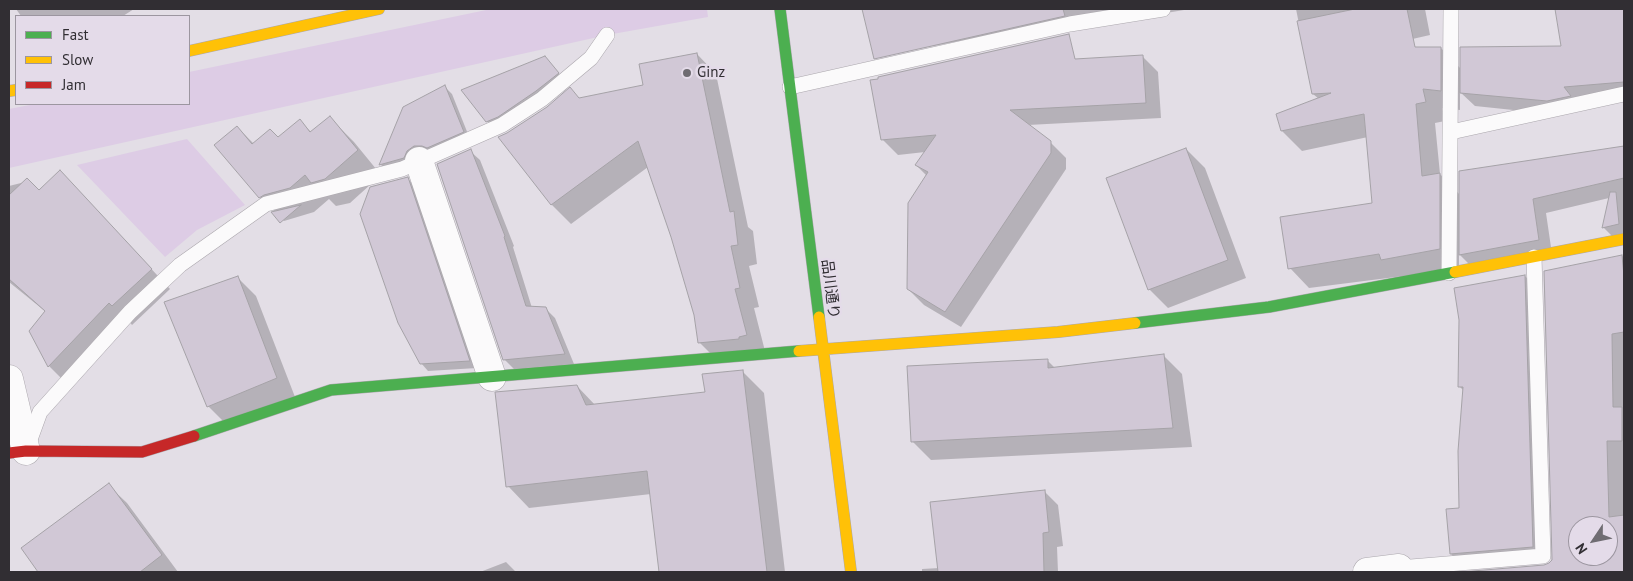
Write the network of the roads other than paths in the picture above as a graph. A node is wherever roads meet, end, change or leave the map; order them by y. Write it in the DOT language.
graph roads {
  1 [pos="380,9"];
  2 [pos="780,9"];
  3 [pos="1163,9"];
  4 [pos="1452,9"];
  5 [pos="607,35"];
  6 [pos="190,51"];
  7 [pos="790,87"];
  8 [pos="1624,94"];
  9 [pos="1451,132"];
  10 [pos="419,161"];
  11 [pos="1624,239"];
  12 [pos="1534,258"];
  13 [pos="1449,273"];
  14 [pos="823,350"];
  15 [pos="492,377"];
  16 [pos="9,379"];
  17 [pos="17,452"];
  18 [pos="1400,568"];
  19 [pos="851,572"];
  20 [pos="1367,572"];
  1 -- 6 [label="street"];
  2 -- 7 [label="street, 品川通り"];
  3 -- 7 [label="lane"];
  4 -- 9 [label="lane"];
  5 -- 10 [label="lane"];
  7 -- 14 [label="street, 品川通り"];
  8 -- 9 [label="lane"];
  9 -- 13 [label="lane"];
  10 -- 15 [label="street"];
  10 -- 17 [label="lane"];
  11 -- 12 [label="street"];
  12 -- 13 [label="street"];
  12 -- 18 [label="lane"];
  13 -- 14 [label="street"];
  14 -- 15 [label="street"];
  14 -- 19 [label="street, 品川通り"];
  15 -- 17 [label="street"];
  16 -- 17 [label="street"];
  18 -- 20 [label="street"];
}
